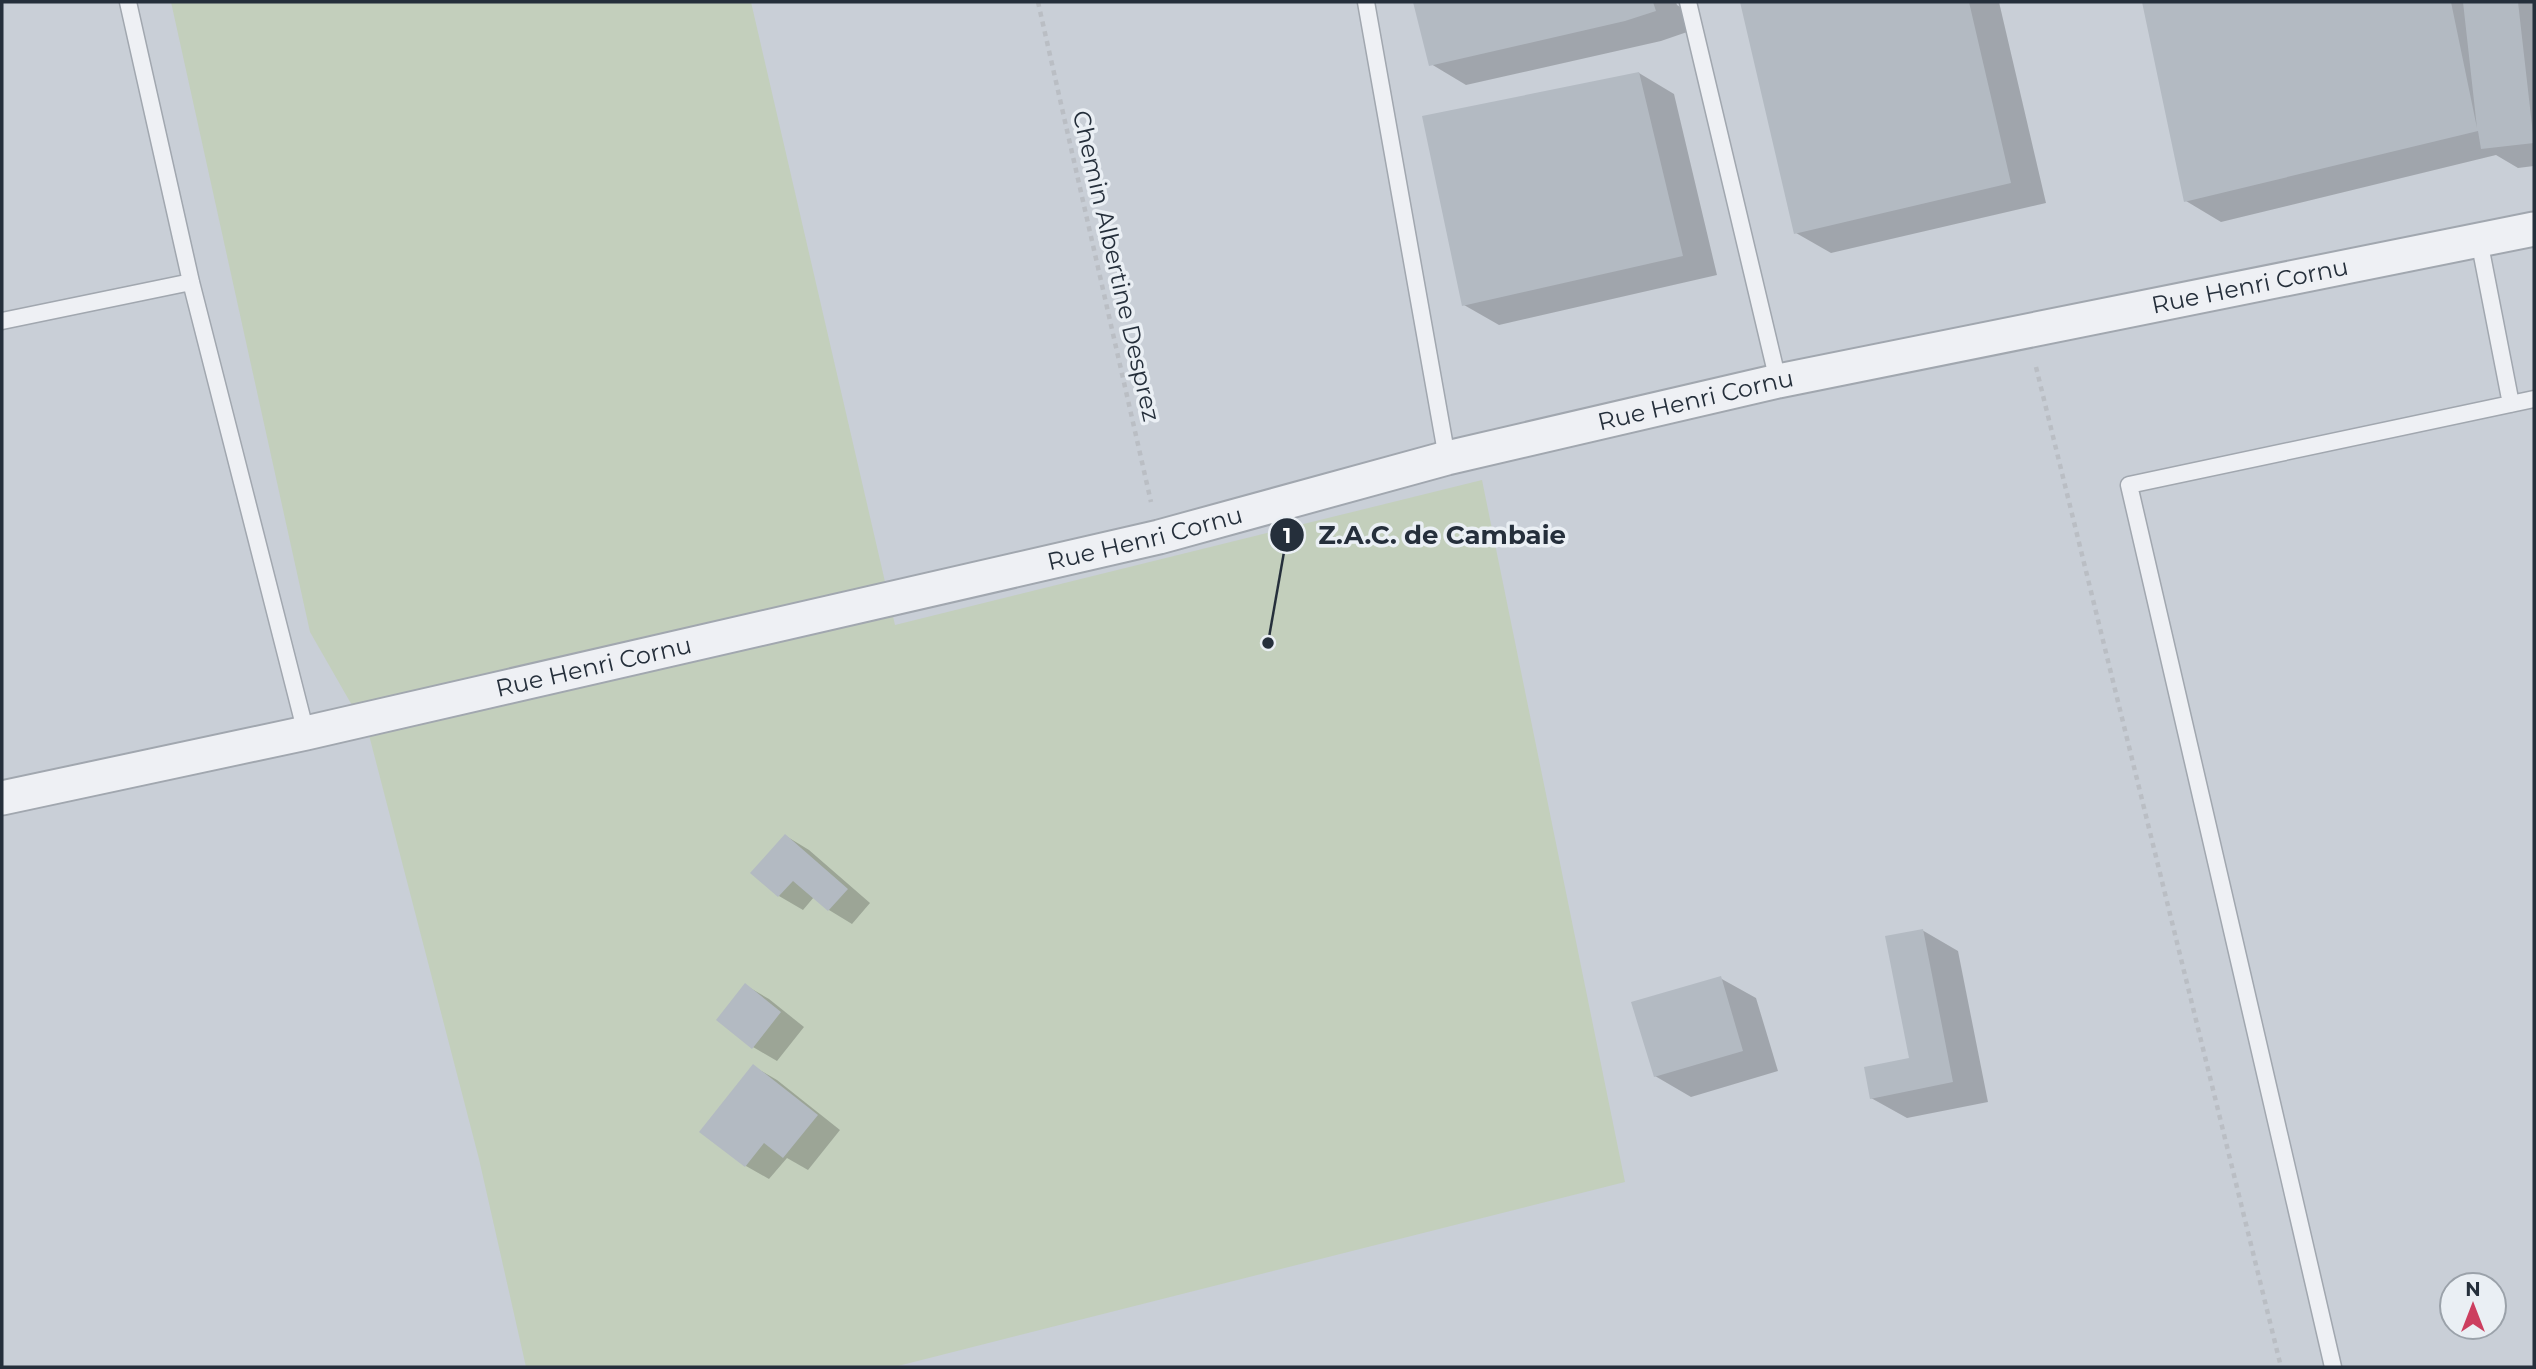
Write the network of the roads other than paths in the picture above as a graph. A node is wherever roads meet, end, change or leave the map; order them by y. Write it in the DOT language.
graph roads {
  1 [pos="128,2"];
  2 [pos="1366,2"];
  3 [pos="1688,2"];
  4 [pos="2534,229"];
  5 [pos="2479,240"];
  6 [pos="191,282"];
  7 [pos="2,321"];
  8 [pos="1778,380"];
  9 [pos="2534,399"];
  10 [pos="2511,404"];
  11 [pos="1447,458"];
  12 [pos="306,733"];
  13 [pos="2,798"];
  14 [pos="2333,1367"];
  1 -- 6 [label="lane"];
  2 -- 11 [label="lane"];
  3 -- 8 [label="lane"];
  4 -- 5 [label="street, Rue Henri Cornu"];
  5 -- 8 [label="street, Rue Henri Cornu"];
  5 -- 10 [label="lane"];
  6 -- 7 [label="lane"];
  6 -- 12 [label="lane"];
  8 -- 11 [label="street, Rue Henri Cornu"];
  9 -- 10 [label="lane"];
  10 -- 14 [label="lane"];
  11 -- 12 [label="street, Rue Henri Cornu"];
  12 -- 13 [label="street, Rue Henri Cornu"];
}
